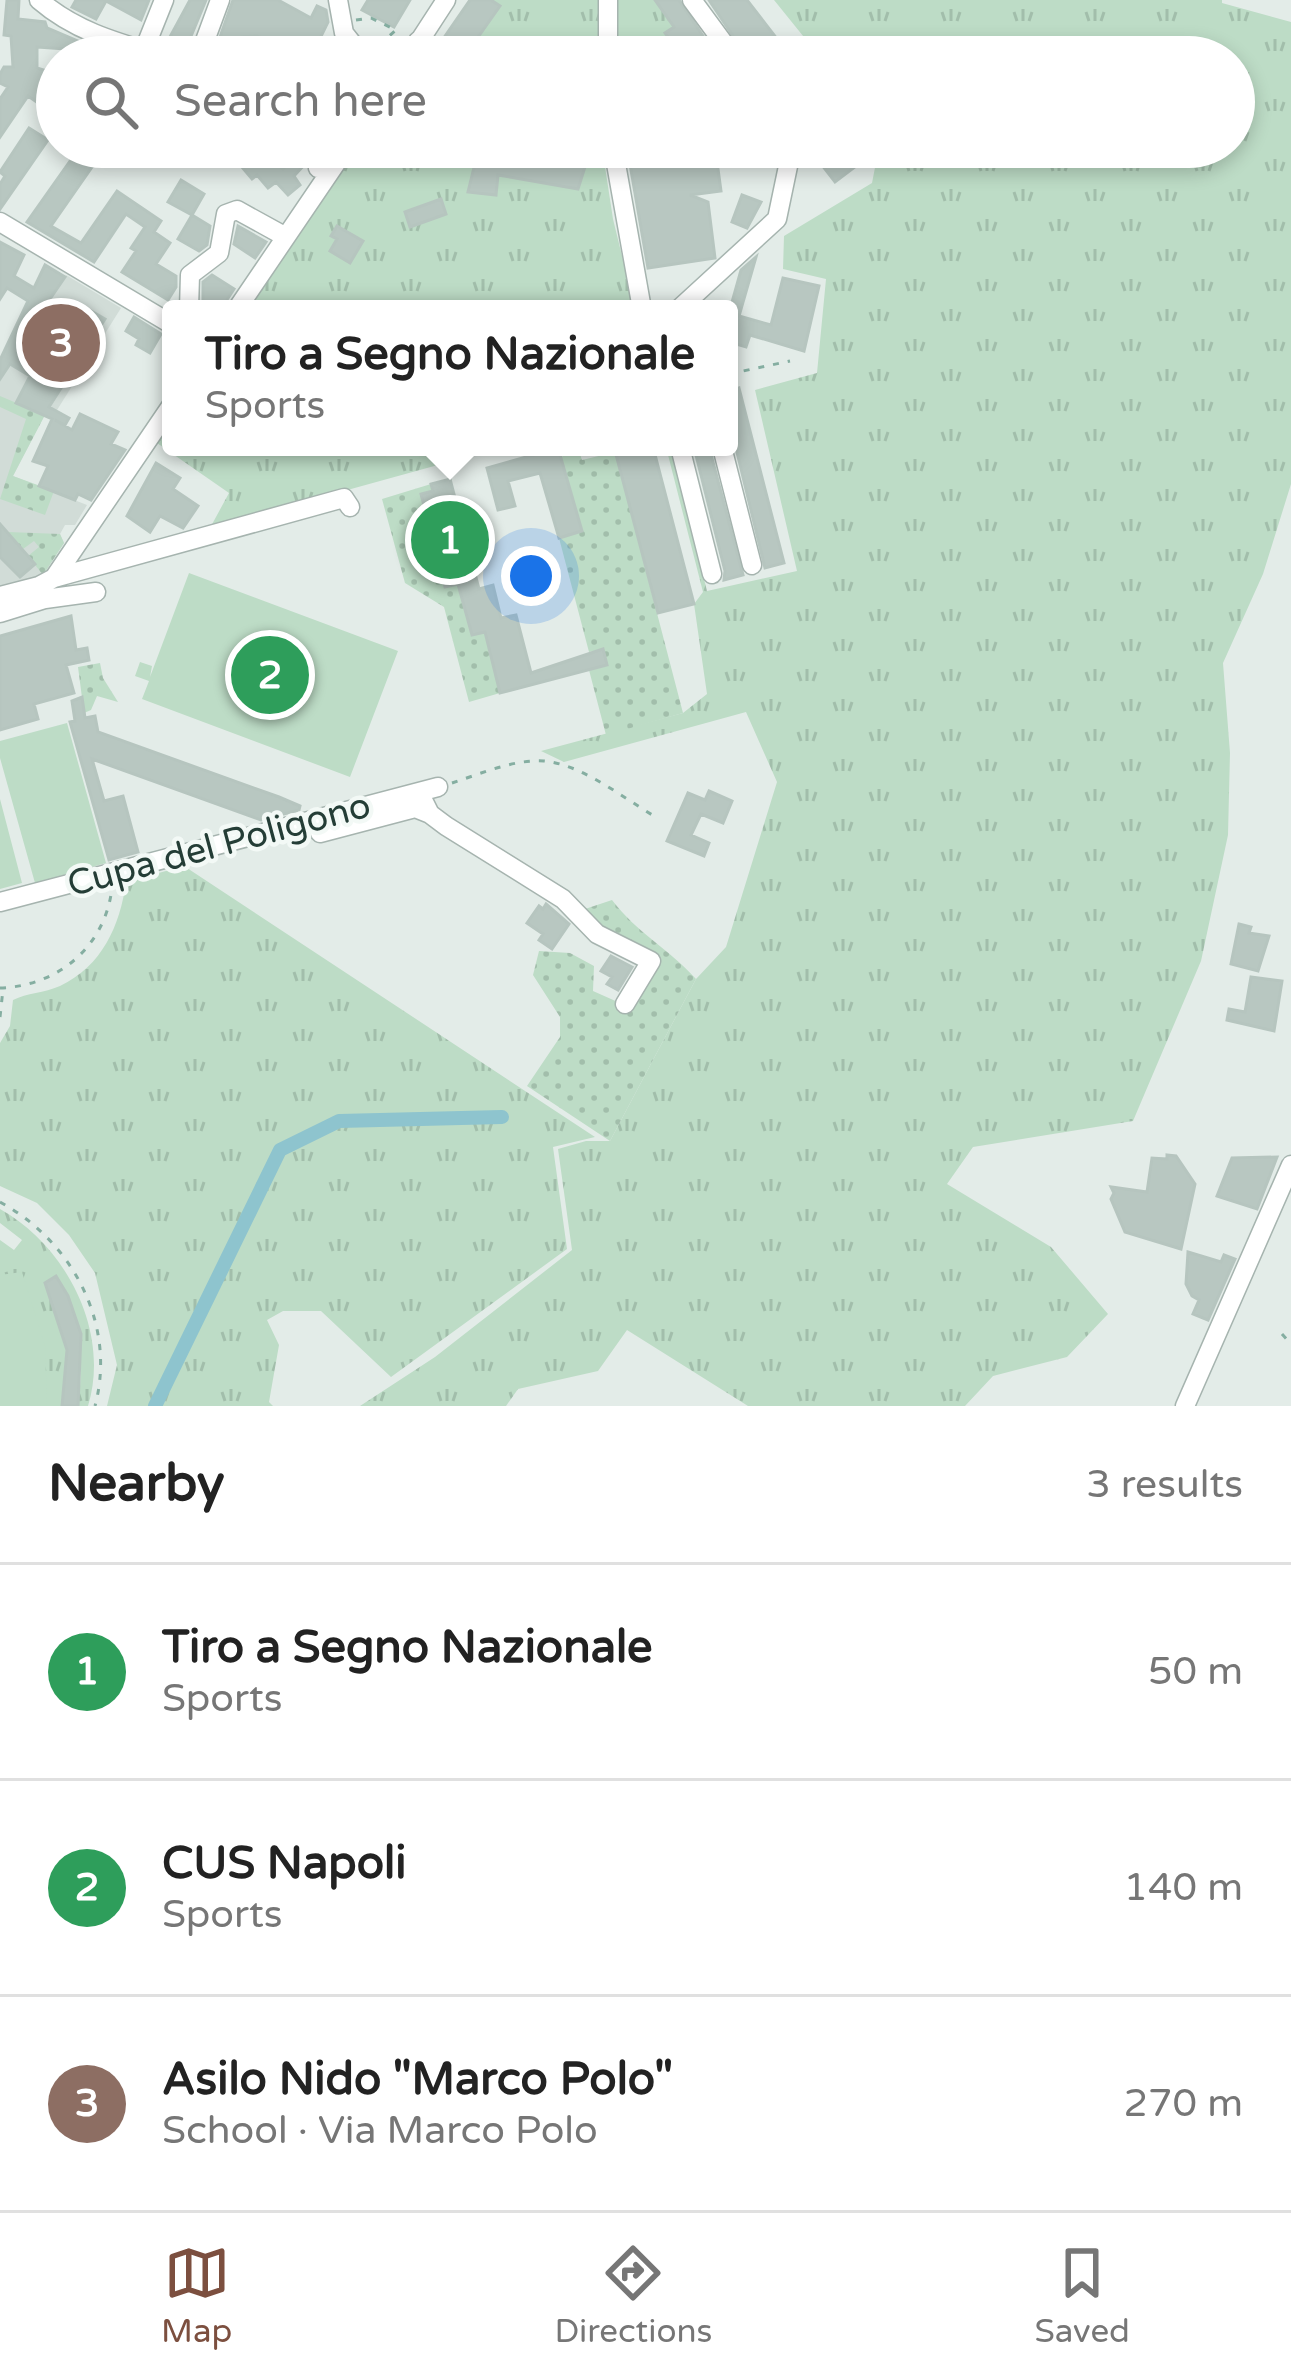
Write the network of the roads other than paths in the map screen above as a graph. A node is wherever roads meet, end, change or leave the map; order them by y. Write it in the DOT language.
graph roads {
  1 [pos="39,0"];
  2 [pos="164,0"];
  3 [pos="220,0"];
  4 [pos="338,0"];
  5 [pos="446,0"];
  6 [pos="608,0"];
  7 [pos="692,0"];
  8 [pos="104,36"];
  9 [pos="150,36"];
  10 [pos="207,36"];
  11 [pos="347,36"];
  12 [pos="422,36"];
  13 [pos="608,36"];
  14 [pos="719,36"];
  15 [pos="333,168"];
  16 [pos="617,168"];
  17 [pos="788,168"];
  18 [pos="0,222"];
  19 [pos="286,237"];
  20 [pos="189,300"];
  21 [pos="244,300"];
  22 [pos="641,300"];
  23 [pos="688,300"];
  24 [pos="162,319"];
  25 [pos="162,419"];
  26 [pos="682,456"];
  27 [pos="724,456"];
  28 [pos="347,503"];
  29 [pos="752,566"];
  30 [pos="712,574"];
  31 [pos="54,578"];
  32 [pos="96,592"];
  33 [pos="0,596"];
  34 [pos="0,613"];
  35 [pos="430,814"];
  36 [pos="320,833"];
  37 [pos="0,902"];
  38 [pos="625,1004"];
  39 [pos="1291,1165"];
  40 [pos="1185,1406"];
  1 -- 8 [label="street"];
  2 -- 9 [label="street"];
  3 -- 10 [label="street"];
  4 -- 11 [label="street"];
  5 -- 12 [label="street"];
  6 -- 13 [label="street"];
  7 -- 14 [label="street"];
  15 -- 19 [label="street"];
  16 -- 22 [label="street"];
  17 -- 23 [label="street"];
  18 -- 24 [label="street"];
  19 -- 20 [label="street"];
  19 -- 21 [label="street"];
  25 -- 31 [label="street"];
  26 -- 30 [label="street"];
  27 -- 29 [label="street"];
  28 -- 31 [label="street"];
  31 -- 33 [label="street"];
  32 -- 34 [label="street"];
  35 -- 36 [label="street"];
  35 -- 37 [label="street, Cupa del Poligono"];
  35 -- 38 [label="street"];
  39 -- 40 [label="street"];
}
